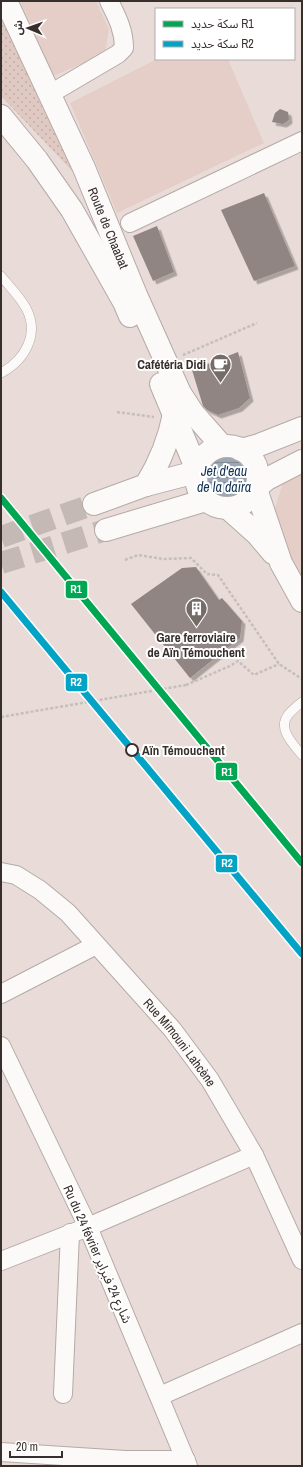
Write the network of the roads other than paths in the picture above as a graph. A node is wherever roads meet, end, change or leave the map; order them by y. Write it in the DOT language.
graph roads {
  1 [pos="6,1"];
  2 [pos="109,1"];
  3 [pos="50,94"];
  4 [pos="1,116"];
  5 [pos="302,141"];
  6 [pos="130,223"];
  7 [pos="1,276"];
  8 [pos="1,373"];
  9 [pos="167,416"];
  10 [pos="302,428"];
  11 [pos="232,448"];
  12 [pos="302,461"];
  13 [pos="196,471"];
  14 [pos="146,485"];
  15 [pos="256,488"];
  16 [pos="206,500"];
  17 [pos="94,504"];
  18 [pos="229,509"];
  19 [pos="106,530"];
  20 [pos="281,563"];
  21 [pos="302,601"];
  22 [pos="302,702"];
  23 [pos="302,755"];
  24 [pos="1,872"];
  25 [pos="96,945"];
  26 [pos="1,994"];
  27 [pos="1,1046"];
  28 [pos="254,1155"];
  29 [pos="88,1227"];
  30 [pos="70,1233"];
  31 [pos="302,1260"];
  32 [pos="1,1261"];
  33 [pos="302,1333"];
  34 [pos="63,1394"];
  35 [pos="160,1396"];
  36 [pos="1,1452"];
  37 [pos="187,1463"];
  1 -- 3 [label="main road, Route de Chaabat"];
  2 -- 3 [label="street"];
  3 -- 11 [label="main road, Route de Chaabat"];
  4 -- 9 [label="main road, Route de Chaabat"];
  5 -- 6 [label="street"];
  7 -- 8 [label="lane"];
  9 -- 13 [label="main road, Route de Chaabat"];
  9 -- 14 [label="main road"];
  10 -- 11 [label="main road"];
  11 -- 13 [label="main road"];
  11 -- 15 [label="main road"];
  12 -- 15 [label="main road"];
  13 -- 14 [label="main road"];
  13 -- 16 [label="main road"];
  14 -- 17 [label="main road"];
  15 -- 18 [label="main road"];
  15 -- 20 [label="main road"];
  16 -- 18 [label="main road"];
  16 -- 19 [label="main road"];
  18 -- 20 [label="main road"];
  20 -- 21 [label="main road"];
  22 -- 23 [label="lane"];
  24 -- 25 [label="street, Rue Mimouni Lahcène"];
  25 -- 26 [label="street"];
  25 -- 28 [label="street, Rue Mimouni Lahcène"];
  27 -- 29 [label="street, Ru du 24 février شارع 24 فبراير"];
  28 -- 29 [label="street"];
  28 -- 31 [label="street, Rue Mimouni Lahcène"];
  29 -- 30 [label="street"];
  29 -- 35 [label="street, Ru du 24 février شارع 24 فبراير"];
  30 -- 32 [label="street"];
  30 -- 34 [label="street"];
  33 -- 35 [label="street"];
  35 -- 37 [label="street, Ru du 24 février شارع 24 فبراير"];
  36 -- 37 [label="street"];
}
